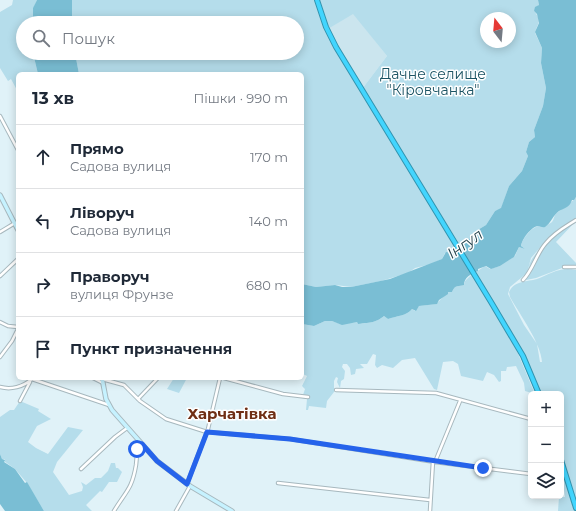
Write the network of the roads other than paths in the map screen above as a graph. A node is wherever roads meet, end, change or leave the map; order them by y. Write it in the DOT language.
graph roads {
  1 [pos="317,0"];
  2 [pos="0,116"];
  3 [pos="16,146"];
  4 [pos="0,195"];
  5 [pos="576,220"];
  6 [pos="15,223"];
  7 [pos="0,232"];
  8 [pos="16,261"];
  9 [pos="564,267"];
  10 [pos="576,267"];
  11 [pos="0,276"];
  12 [pos="523,280"];
  13 [pos="0,322"];
  14 [pos="16,328"];
  15 [pos="16,332"];
  16 [pos="0,357"];
  17 [pos="30,380"];
  18 [pos="31,380"];
  19 [pos="35,380"];
  20 [pos="102,380"];
  21 [pos="156,380"];
  22 [pos="220,380"];
  23 [pos="231,380"];
  24 [pos="0,387"];
  25 [pos="336,390"];
  26 [pos="538,391"];
  27 [pos="308,397"];
  28 [pos="138,399"];
  29 [pos="20,401"];
  30 [pos="460,401"];
  31 [pos="109,405"];
  32 [pos="528,418"];
  33 [pos="127,428"];
  34 [pos="207,432"];
  35 [pos="142,444"];
  36 [pos="434,462"];
  37 [pos="81,470"];
  38 [pos="528,474"];
  39 [pos="564,477"];
  40 [pos="278,482"];
  41 [pos="188,485"];
  42 [pos="430,500"];
  43 [pos="576,508"];
  44 [pos="114,511"];
  45 [pos="176,511"];
  46 [pos="232,511"];
  47 [pos="430,511"];
  1 -- 26 [label="highway"];
  2 -- 3 [label="street"];
  4 -- 6 [label="street"];
  5 -- 12 [label="street"];
  6 -- 7 [label="street"];
  8 -- 11 [label="street"];
  9 -- 10 [label="street"];
  13 -- 14 [label="street"];
  15 -- 16 [label="street"];
  17 -- 24 [label="street"];
  18 -- 29 [label="street"];
  19 -- 31 [label="street"];
  20 -- 28 [label="street"];
  20 -- 31 [label="street"];
  21 -- 28 [label="street"];
  22 -- 34 [label="street"];
  23 -- 27 [label="street"];
  25 -- 30 [label="street"];
  28 -- 34 [label="street"];
  30 -- 32 [label="street"];
  30 -- 36 [label="street"];
  31 -- 33 [label="street"];
  33 -- 35 [label="street"];
  33 -- 37 [label="street"];
  34 -- 36 [label="street"];
  34 -- 41 [label="street"];
  35 -- 41 [label="street"];
  35 -- 44 [label="street"];
  36 -- 38 [label="street"];
  36 -- 42 [label="street"];
  39 -- 43 [label="highway"];
  40 -- 42 [label="street"];
  41 -- 45 [label="street"];
  41 -- 46 [label="street"];
  42 -- 47 [label="street"];
}
